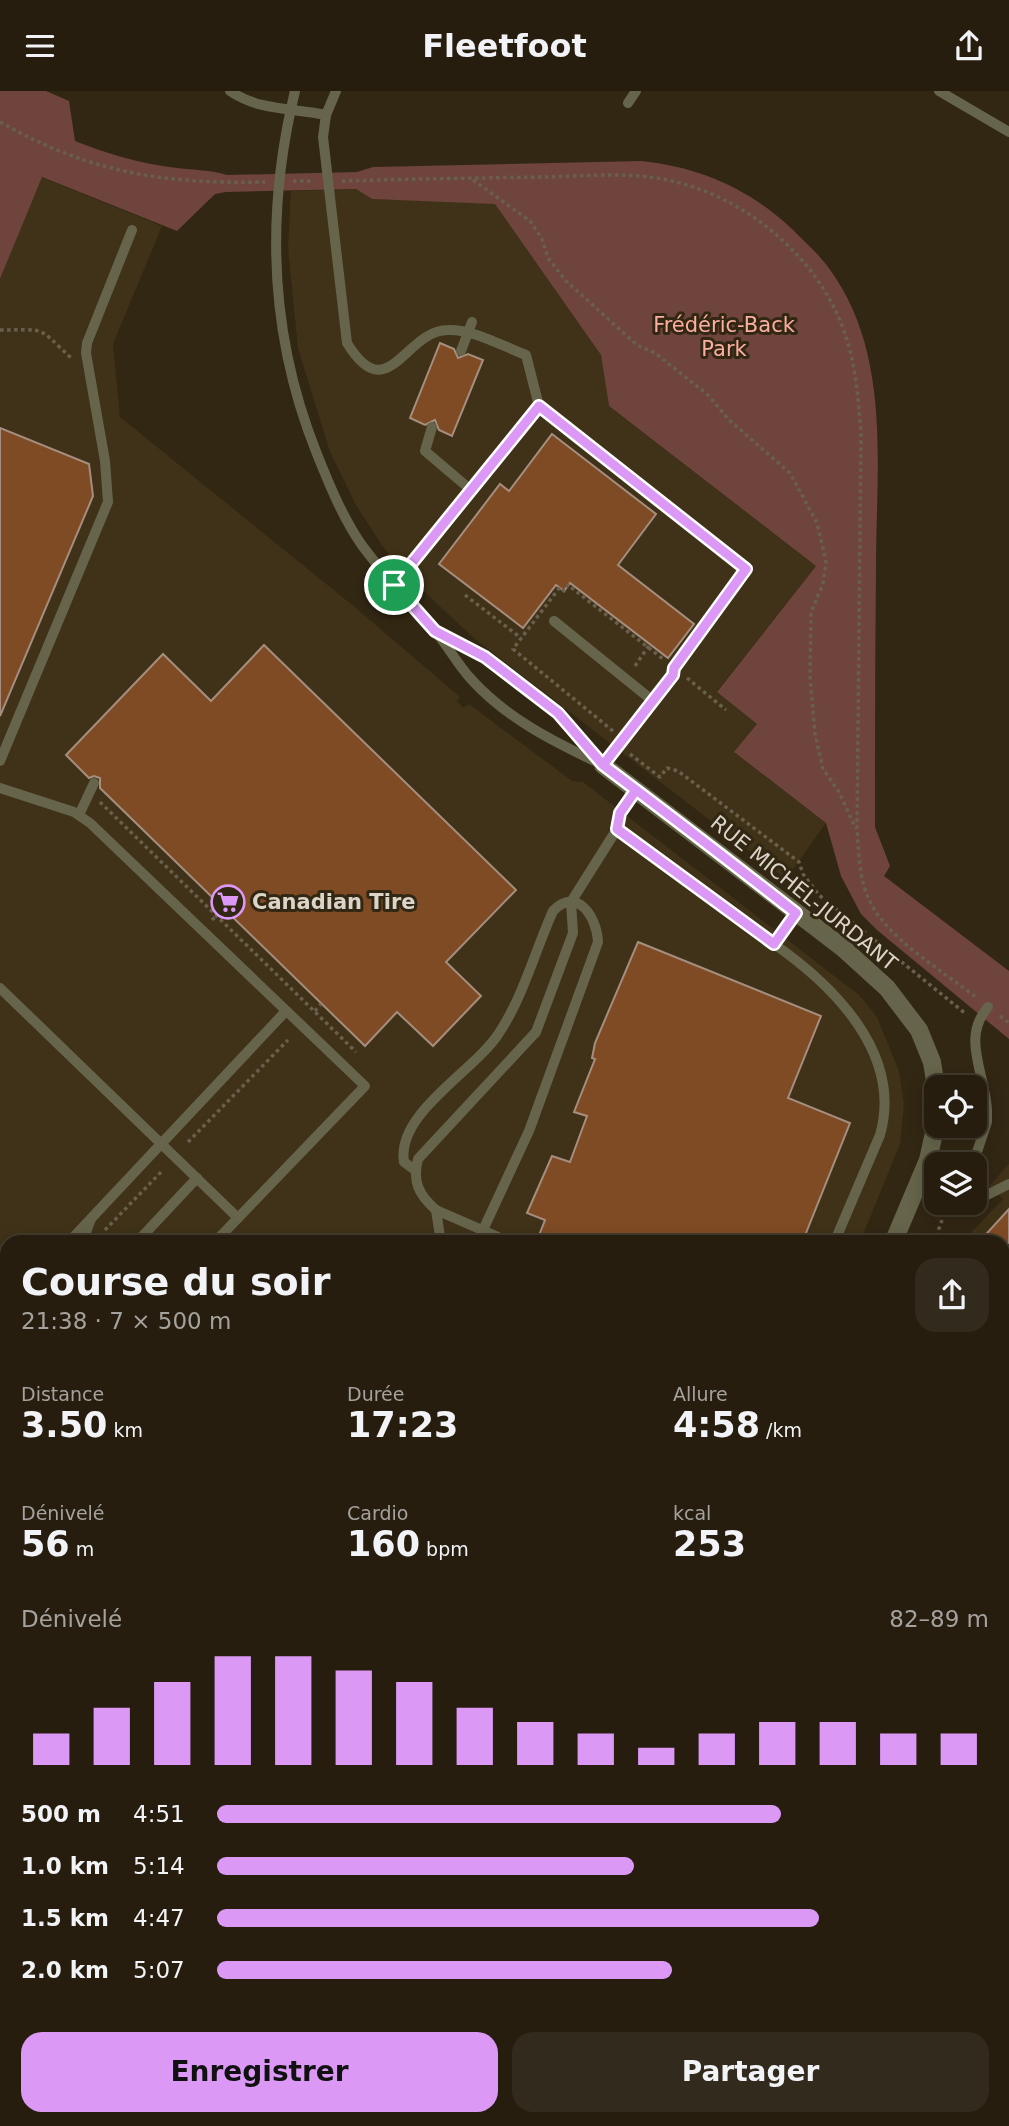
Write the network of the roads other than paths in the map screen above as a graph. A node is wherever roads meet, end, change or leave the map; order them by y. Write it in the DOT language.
graph roads {
  1 [pos="230,91"];
  2 [pos="295,91"];
  3 [pos="336,91"];
  4 [pos="636,91"];
  5 [pos="939,91"];
  6 [pos="628,103"];
  7 [pos="291,107"];
  8 [pos="326,115"];
  9 [pos="1009,132"];
  10 [pos="132,230"];
  11 [pos="472,322"];
  12 [pos="468,333"];
  13 [pos="461,351"];
  14 [pos="539,406"];
  15 [pos="432,428"];
  16 [pos="471,490"];
  17 [pos="394,585"];
  18 [pos="554,621"];
  19 [pos="435,631"];
  20 [pos="653,701"];
  21 [pos="0,761"];
  22 [pos="603,765"];
  23 [pos="94,783"];
  24 [pos="0,788"];
  25 [pos="636,790"];
  26 [pos="79,815"];
  27 [pos="617,829"];
  28 [pos="571,902"];
  29 [pos="796,913"];
  30 [pos="774,944"];
  31 [pos="0,988"];
  32 [pos="988,1007"];
  33 [pos="286,1011"];
  34 [pos="933,1075"];
  35 [pos="933,1138"];
  36 [pos="160,1142"];
  37 [pos="977,1152"];
  38 [pos="415,1170"];
  39 [pos="197,1178"];
  40 [pos="1009,1184"];
  41 [pos="916,1189"];
  42 [pos="924,1192"];
  43 [pos="987,1195"];
  44 [pos="96,1210"];
  45 [pos="436,1210"];
  46 [pos="238,1218"];
  47 [pos="483,1230"];
  48 [pos="75,1235"];
  49 [pos="85,1235"];
  50 [pos="143,1235"];
  51 [pos="222,1235"];
  52 [pos="440,1235"];
  53 [pos="494,1235"];
  54 [pos="837,1235"];
  55 [pos="897,1235"];
  1 -- 7 [label="lane"];
  2 -- 7 [label="lane"];
  3 -- 8 [label="lane"];
  4 -- 6 [label="lane"];
  5 -- 9 [label="lane"];
  7 -- 8 [label="lane"];
  7 -- 17 [label="lane"];
  8 -- 12 [label="lane"];
  10 -- 21 [label="lane"];
  11 -- 12 [label="lane"];
  12 -- 13 [label="lane"];
  12 -- 14 [label="lane"];
  14 -- 16 [label="lane"];
  14 -- 20 [label="lane"];
  15 -- 16 [label="lane"];
  16 -- 17 [label="lane"];
  17 -- 19 [label="lane"];
  18 -- 20 [label="lane"];
  19 -- 22 [label="lane"];
  19 -- 22 [label="lane"];
  20 -- 22 [label="lane"];
  22 -- 25 [label="street, RUE MICHEL-JURDANT"];
  23 -- 26 [label="lane"];
  24 -- 26 [label="lane"];
  25 -- 27 [label="lane"];
  25 -- 29 [label="street, RUE MICHEL-JURDANT"];
  26 -- 33 [label="lane"];
  27 -- 28 [label="lane"];
  27 -- 30 [label="lane"];
  28 -- 38 [label="lane"];
  28 -- 38 [label="lane"];
  28 -- 47 [label="lane"];
  29 -- 30 [label="lane"];
  29 -- 34 [label="street, RUE MICHEL-JURDANT"];
  30 -- 54 [label="lane"];
  31 -- 36 [label="lane"];
  32 -- 37 [label="lane"];
  33 -- 36 [label="lane"];
  33 -- 46 [label="lane"];
  35 -- 41 [label="street"];
  36 -- 39 [label="lane"];
  36 -- 44 [label="lane"];
  38 -- 45 [label="lane"];
  39 -- 46 [label="lane"];
  39 -- 50 [label="lane"];
  40 -- 43 [label="lane"];
  41 -- 42 [label="lane"];
  41 -- 55 [label="street"];
  44 -- 48 [label="lane"];
  44 -- 49 [label="lane"];
  45 -- 47 [label="lane"];
  45 -- 52 [label="lane"];
  46 -- 51 [label="lane"];
  47 -- 53 [label="lane"];
}
